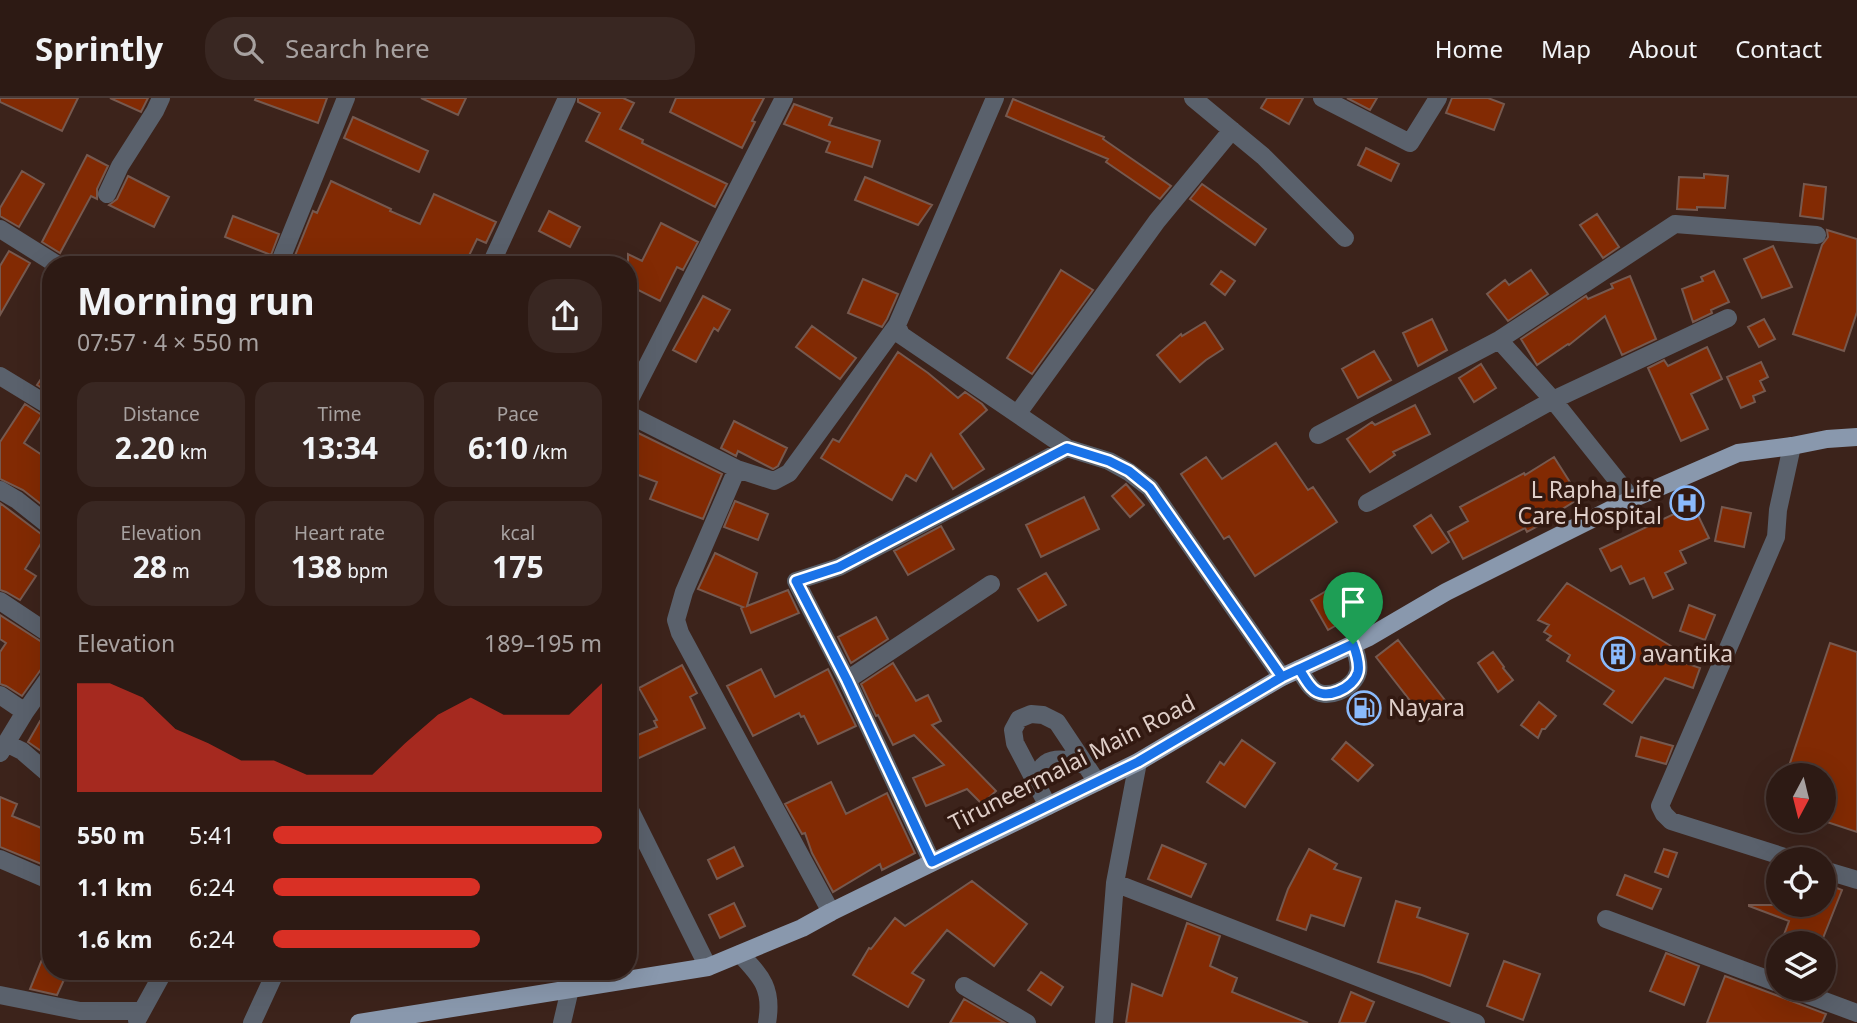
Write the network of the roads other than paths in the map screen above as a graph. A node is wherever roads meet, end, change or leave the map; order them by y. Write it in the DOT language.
graph roads {
  1 [pos="161,98"];
  2 [pos="346,98"];
  3 [pos="567,98"];
  4 [pos="784,98"];
  5 [pos="995,98"];
  6 [pos="1193,98"];
  7 [pos="1322,98"];
  8 [pos="1438,98"];
  9 [pos="1232,130"];
  10 [pos="107,194"];
  11 [pos="0,229"];
  12 [pos="1818,235"];
  13 [pos="1345,238"];
  14 [pos="43,256"];
  15 [pos="282,256"];
  16 [pos="495,256"];
  17 [pos="1728,317"];
  18 [pos="897,325"];
  19 [pos="1499,340"];
  20 [pos="0,376"];
  21 [pos="637,385"];
  22 [pos="1553,400"];
  23 [pos="42,402"];
  24 [pos="1018,413"];
  25 [pos="637,419"];
  26 [pos="1318,435"];
  27 [pos="1857,438"];
  28 [pos="1792,446"];
  29 [pos="1067,448"];
  30 [pos="737,469"];
  31 [pos="0,490"];
  32 [pos="1632,499"];
  33 [pos="1367,503"];
  34 [pos="42,520"];
  35 [pos="991,584"];
  36 [pos="0,601"];
  37 [pos="42,629"];
  38 [pos="1361,640"];
  39 [pos="1299,669"];
  40 [pos="1282,677"];
  41 [pos="847,680"];
  42 [pos="42,690"];
  43 [pos="0,695"];
  44 [pos="25,712"];
  45 [pos="3,748"];
  46 [pos="1138,762"];
  47 [pos="1086,766"];
  48 [pos="42,768"];
  49 [pos="1097,782"];
  50 [pos="1038,788"];
  51 [pos="1048,806"];
  52 [pos="637,824"];
  53 [pos="1766,851"];
  54 [pos="0,859"];
  55 [pos="932,862"];
  56 [pos="1836,874"];
  57 [pos="42,877"];
  58 [pos="1857,880"];
  59 [pos="1115,883"];
  60 [pos="831,912"];
  61 [pos="1606,919"];
  62 [pos="740,954"];
  63 [pos="708,967"];
  64 [pos="637,978"];
  65 [pos="1766,979"];
  66 [pos="159,980"];
  67 [pos="272,980"];
  68 [pos="626,980"];
  69 [pos="964,986"];
  70 [pos="570,989"];
  71 [pos="0,995"];
  72 [pos="1824,1001"];
  73 [pos="1857,1013"];
  74 [pos="138,1017"];
  75 [pos="253,1023"];
  76 [pos="359,1023"];
  77 [pos="562,1023"];
  78 [pos="767,1023"];
  79 [pos="1027,1023"];
  80 [pos="1104,1023"];
  81 [pos="1476,1023"];
  1 -- 10 [label="street"];
  2 -- 15 [label="street"];
  3 -- 16 [label="street"];
  4 -- 21 [label="street"];
  5 -- 18 [label="street"];
  6 -- 9 [label="street"];
  7 -- 8 [label="street"];
  9 -- 13 [label="street"];
  9 -- 24 [label="street"];
  11 -- 14 [label="street"];
  12 -- 19 [label="street"];
  17 -- 22 [label="street"];
  18 -- 24 [label="street"];
  18 -- 30 [label="street"];
  19 -- 22 [label="street"];
  19 -- 26 [label="street"];
  20 -- 23 [label="street"];
  22 -- 32 [label="street"];
  22 -- 33 [label="street"];
  24 -- 29 [label="street"];
  25 -- 30 [label="street"];
  27 -- 28 [label="main road, Tiruneermalai Main Road"];
  28 -- 32 [label="main road, Tiruneermalai Main Road"];
  28 -- 53 [label="street"];
  29 -- 40 [label="street"];
  29 -- 41 [label="street"];
  30 -- 60 [label="street"];
  31 -- 34 [label="street"];
  32 -- 38 [label="main road, Tiruneermalai Main Road"];
  35 -- 41 [label="street"];
  36 -- 37 [label="street"];
  38 -- 39 [label="main road, Tiruneermalai Main Road"];
  38 -- 39 [label="street"];
  39 -- 40 [label="main road, Tiruneermalai Main Road"];
  40 -- 46 [label="main road, Tiruneermalai Main Road"];
  41 -- 55 [label="street"];
  42 -- 44 [label="street"];
  43 -- 44 [label="street"];
  44 -- 45 [label="street"];
  45 -- 48 [label="street"];
  46 -- 49 [label="main road, Tiruneermalai Main Road"];
  46 -- 59 [label="street"];
  47 -- 49 [label="street"];
  47 -- 50 [label="street"];
  47 -- 50 [label="street"];
  49 -- 51 [label="main road, Tiruneermalai Main Road"];
  50 -- 51 [label="street"];
  51 -- 55 [label="main road, Tiruneermalai Main Road"];
  52 -- 63 [label="street"];
  54 -- 57 [label="street"];
  55 -- 60 [label="main road, Tiruneermalai Main Road"];
  56 -- 58 [label="street"];
  59 -- 80 [label="street"];
  59 -- 81 [label="street"];
  60 -- 62 [label="main road, Tiruneermalai Main Road"];
  61 -- 65 [label="street"];
  62 -- 63 [label="main road, Tiruneermalai Main Road"];
  62 -- 78 [label="street"];
  63 -- 64 [label="main road, Tiruneermalai Main Road"];
  66 -- 74 [label="street"];
  67 -- 75 [label="street"];
  68 -- 70 [label="main road, Tiruneermalai Main Road"];
  69 -- 79 [label="street"];
  70 -- 76 [label="main road, Tiruneermalai Main Road"];
  70 -- 77 [label="street"];
  71 -- 74 [label="street"];
  72 -- 73 [label="street"];
}
